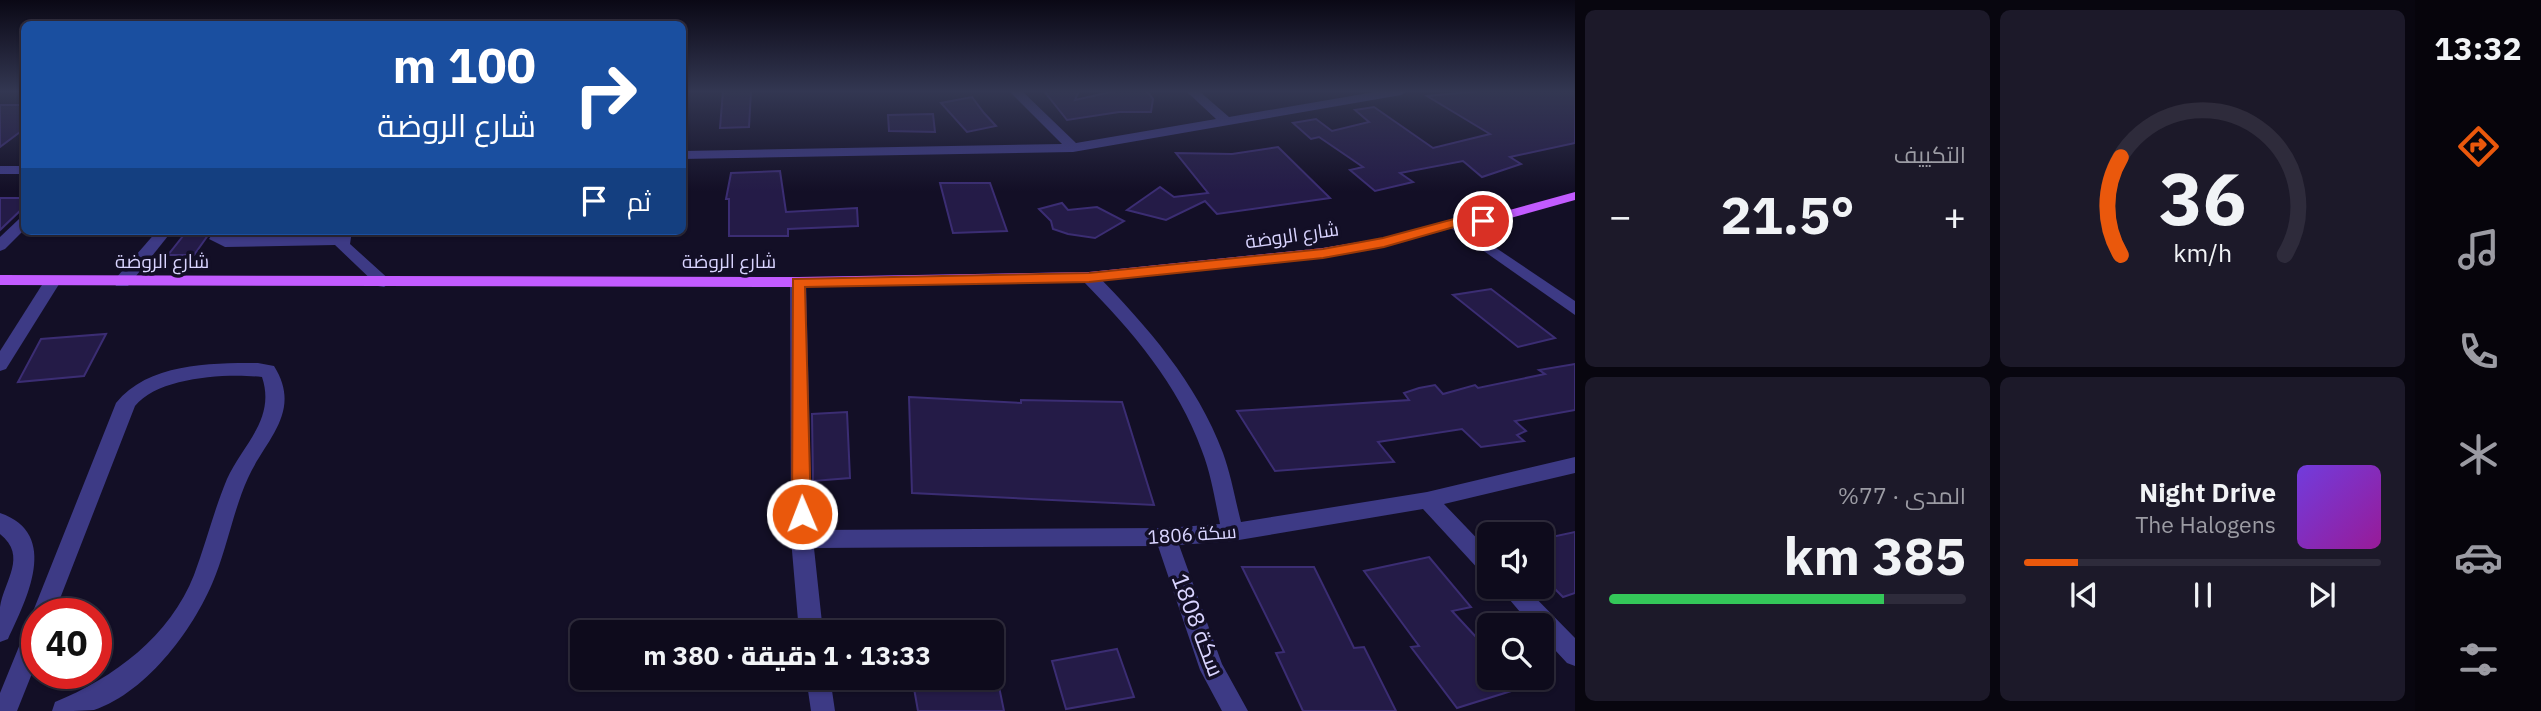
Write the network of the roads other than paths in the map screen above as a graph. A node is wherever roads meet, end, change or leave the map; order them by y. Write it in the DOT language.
graph roads {
  1 [pos="1049,124"];
  2 [pos="1208,124"];
  3 [pos="1073,148"];
  4 [pos="686,155"];
  5 [pos="0,170"];
  6 [pos="21,170"];
  7 [pos="1575,184"];
  8 [pos="1575,196"];
  9 [pos="1454,223"];
  10 [pos="21,225"];
  11 [pos="161,235"];
  12 [pos="219,235"];
  13 [pos="344,235"];
  14 [pos="0,246"];
  15 [pos="1089,277"];
  16 [pos="0,281"];
  17 [pos="53,281"];
  18 [pos="122,282"];
  19 [pos="384,282"];
  20 [pos="798,282"];
  21 [pos="1575,309"];
  22 [pos="0,365"];
  23 [pos="1575,466"];
  24 [pos="1427,500"];
  25 [pos="0,522"];
  26 [pos="1233,532"];
  27 [pos="1166,537"];
  28 [pos="802,540"];
  29 [pos="1477,552"];
  30 [pos="49,598"];
  31 [pos="1522,599"];
  32 [pos="810,620"];
  33 [pos="0,631"];
  34 [pos="1575,654"];
  35 [pos="21,670"];
  36 [pos="112,686"];
  37 [pos="108,689"];
  38 [pos="820,690"];
  39 [pos="5,711"];
  40 [pos="64,711"];
  41 [pos="823,711"];
  42 [pos="1236,711"];
  1 -- 3 [label="street"];
  2 -- 3 [label="street"];
  3 -- 4 [label="street"];
  5 -- 6 [label="street"];
  7 -- 9 [label="main road, شارع الروضة"];
  8 -- 9 [label="main road, شارع الروضة"];
  9 -- 15 [label="main road, شارع الروضة"];
  9 -- 21 [label="street"];
  10 -- 14 [label="street"];
  11 -- 18 [label="street"];
  12 -- 13 [label="street"];
  13 -- 19 [label="street"];
  15 -- 20 [label="main road, شارع الروضة"];
  15 -- 26 [label="street"];
  16 -- 17 [label="main road, شارع الروضة"];
  17 -- 18 [label="main road, شارع الروضة"];
  17 -- 22 [label="street"];
  18 -- 19 [label="main road, شارع الروضة"];
  19 -- 20 [label="main road, شارع الروضة"];
  20 -- 28 [label="street"];
  23 -- 24 [label="street, سكة 1806"];
  24 -- 26 [label="street, سكة 1806"];
  24 -- 29 [label="street"];
  25 -- 33 [label="street"];
  26 -- 27 [label="street, سكة 1806"];
  27 -- 28 [label="street, سكة 1806"];
  27 -- 42 [label="street, سكة 1808"];
  28 -- 32 [label="street"];
  30 -- 36 [label="street"];
  31 -- 34 [label="street"];
  35 -- 39 [label="street"];
  37 -- 40 [label="street"];
  38 -- 41 [label="street"];
}
